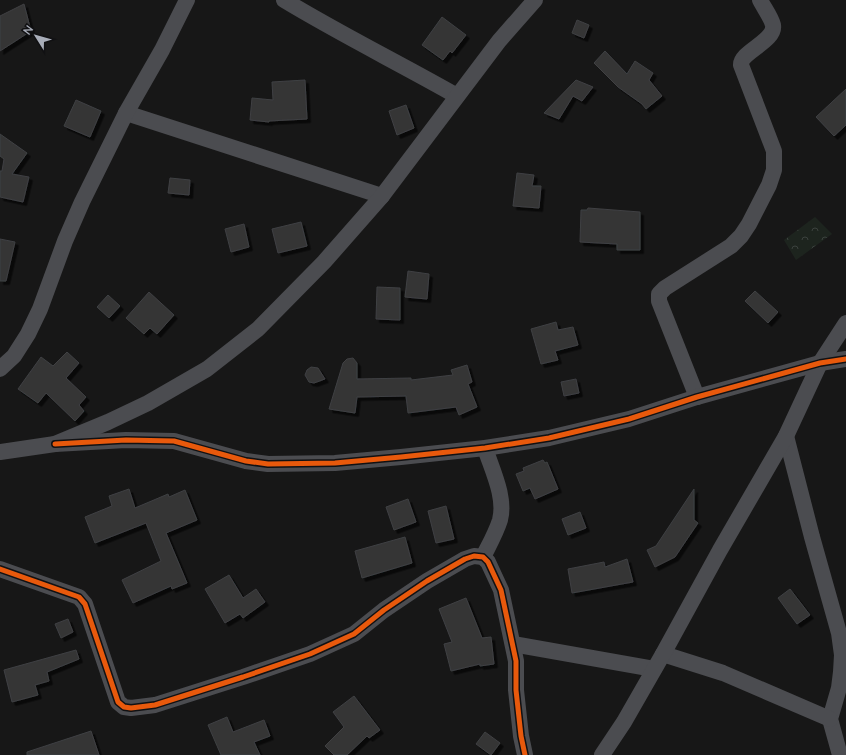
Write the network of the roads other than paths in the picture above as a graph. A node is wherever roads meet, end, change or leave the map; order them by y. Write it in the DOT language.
graph roads {
  1 [pos="187,0"];
  2 [pos="284,0"];
  3 [pos="535,0"];
  4 [pos="760,0"];
  5 [pos="457,96"];
  6 [pos="126,113"];
  7 [pos="382,196"];
  8 [pos="846,323"];
  9 [pos="846,360"];
  10 [pos="820,363"];
  11 [pos="0,369"];
  12 [pos="696,397"];
  13 [pos="786,436"];
  14 [pos="55,444"];
  15 [pos="485,448"];
  16 [pos="0,452"];
  17 [pos="483,557"];
  18 [pos="0,569"];
  19 [pos="513,644"];
  20 [pos="663,654"];
  21 [pos="654,669"];
  22 [pos="830,719"];
  23 [pos="525,755"];
  24 [pos="602,755"];
  25 [pos="840,755"];
  1 -- 6 [label="street"];
  2 -- 5 [label="street"];
  3 -- 5 [label="street"];
  4 -- 12 [label="street"];
  5 -- 7 [label="street"];
  6 -- 7 [label="street"];
  6 -- 11 [label="street"];
  7 -- 14 [label="street"];
  8 -- 10 [label="street"];
  9 -- 10 [label="street"];
  10 -- 12 [label="street"];
  10 -- 13 [label="street"];
  12 -- 15 [label="street"];
  13 -- 20 [label="street"];
  13 -- 22 [label="street"];
  14 -- 15 [label="street"];
  14 -- 16 [label="street"];
  15 -- 17 [label="street"];
  17 -- 18 [label="street"];
  17 -- 19 [label="street"];
  19 -- 21 [label="street"];
  19 -- 23 [label="street"];
  20 -- 21 [label="street"];
  20 -- 22 [label="street"];
  21 -- 24 [label="street"];
  22 -- 25 [label="street"];
}
